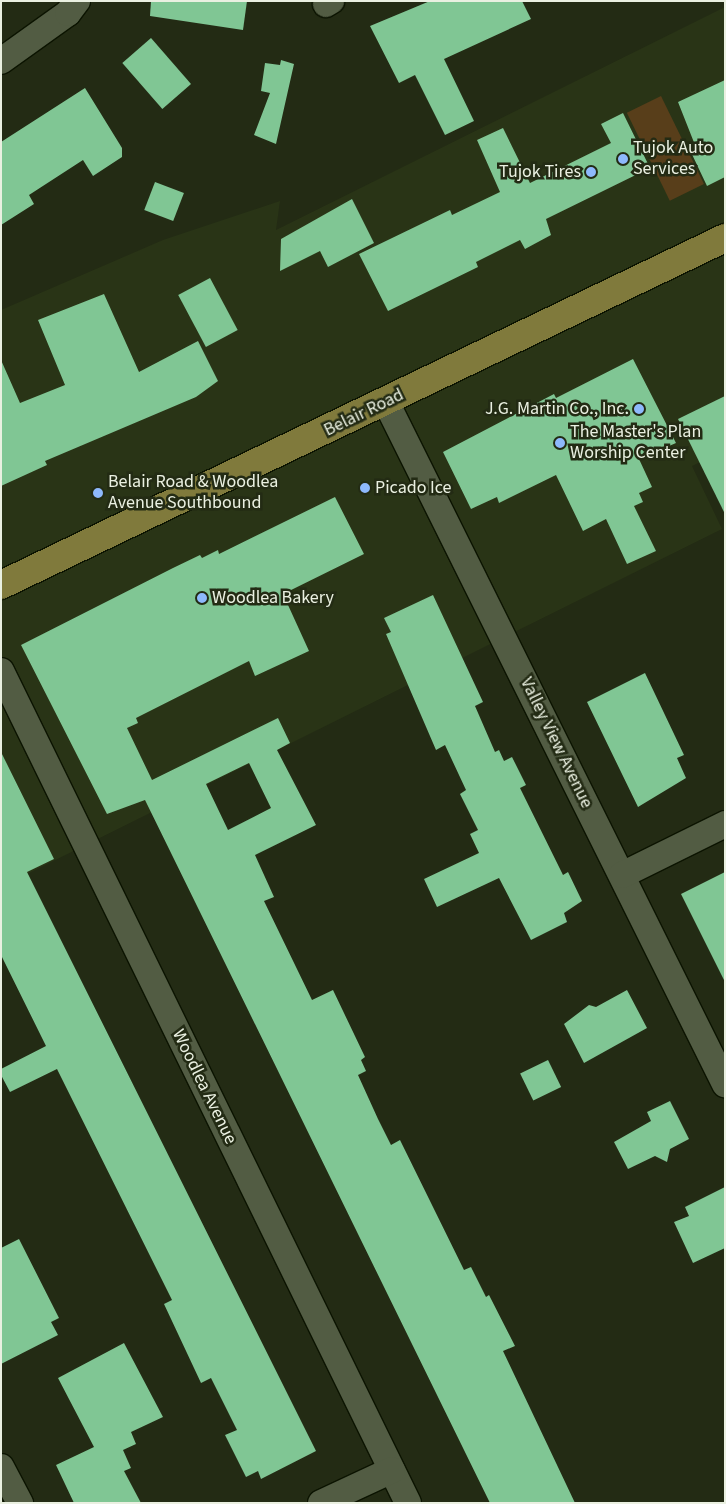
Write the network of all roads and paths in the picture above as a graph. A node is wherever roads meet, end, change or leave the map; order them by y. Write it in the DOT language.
graph roads {
  1 [pos="77,1"];
  2 [pos="1,61"];
  3 [pos="725,238"];
  4 [pos="386,402"];
  5 [pos="1,585"];
  6 [pos="1,672"];
  7 [pos="725,824"];
  8 [pos="622,875"];
  9 [pos="725,1084"];
  10 [pos="1,1467"];
  11 [pos="392,1470"];
  12 [pos="20,1503"];
  13 [pos="321,1503"];
  14 [pos="408,1503"];
  1 -- 2 [label="street"];
  3 -- 4 [label="main road, Belair Road"];
  4 -- 5 [label="main road, Belair Road"];
  4 -- 8 [label="street, Valley View Avenue"];
  6 -- 11 [label="street, Woodlea Avenue"];
  7 -- 8 [label="street"];
  8 -- 9 [label="street, Valley View Avenue"];
  10 -- 12 [label="street"];
  11 -- 13 [label="street"];
  11 -- 14 [label="street, Woodlea Avenue"];
}
